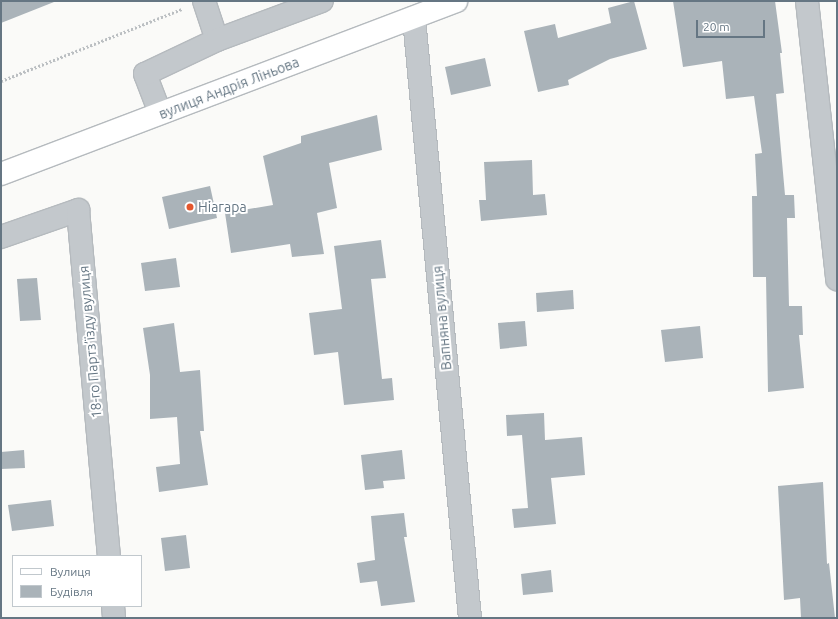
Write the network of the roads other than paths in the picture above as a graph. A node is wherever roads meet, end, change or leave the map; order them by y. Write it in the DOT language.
graph roads {
  1 [pos="322,1"];
  2 [pos="456,1"];
  3 [pos="807,1"];
  4 [pos="195,4"];
  5 [pos="414,18"];
  6 [pos="217,40"];
  7 [pos="160,113"];
  8 [pos="1,174"];
  9 [pos="1,238"];
  10 [pos="837,279"];
  11 [pos="109,555"];
  12 [pos="113,607"];
  13 [pos="114,618"];
  14 [pos="470,618"];
  1 -- 6 [label="street"];
  2 -- 5 [label="main road, вулиця Андрія Ліньова"];
  3 -- 10 [label="street"];
  4 -- 6 [label="street"];
  5 -- 7 [label="main road, вулиця Андрія Ліньова"];
  5 -- 14 [label="street, Вапняна вулиця"];
  6 -- 7 [label="street"];
  7 -- 8 [label="main road, вулиця Андрія Ліньова"];
  9 -- 11 [label="street, 18-го Партз’їзду вулиця"];
  12 -- 13 [label="street"];
}
